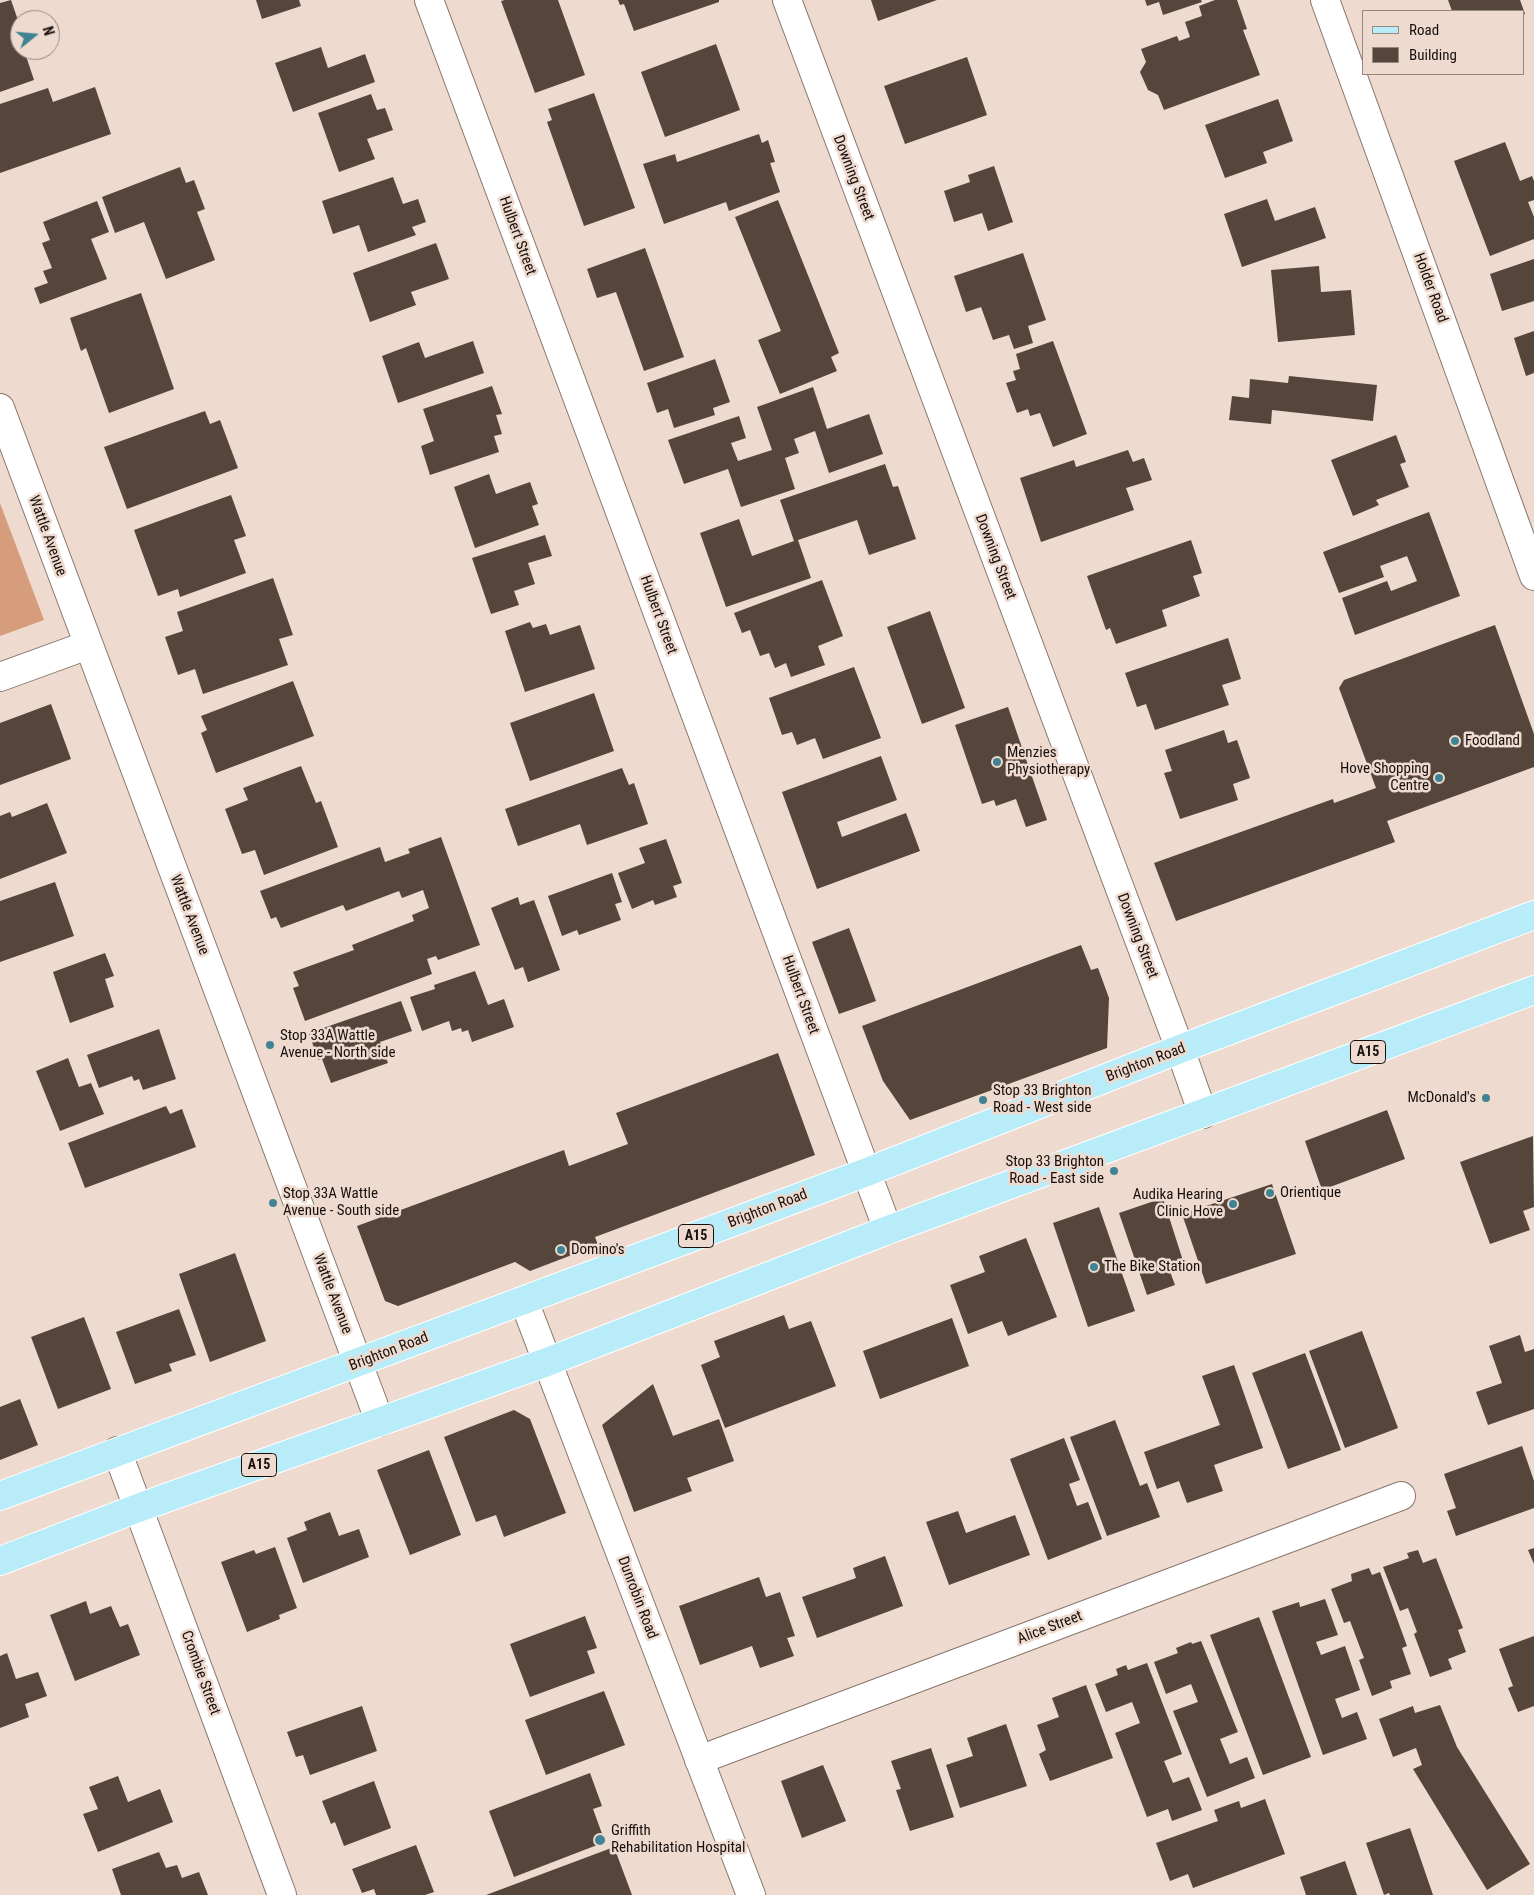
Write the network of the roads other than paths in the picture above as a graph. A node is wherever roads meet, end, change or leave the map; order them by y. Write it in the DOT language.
graph roads {
  1 [pos="429,0"];
  2 [pos="787,0"];
  3 [pos="1325,0"];
  4 [pos="0,408"];
  5 [pos="1534,576"];
  6 [pos="88,645"];
  7 [pos="0,677"];
  8 [pos="1534,915"];
  9 [pos="1534,990"];
  10 [pos="1180,1049"];
  11 [pos="1203,1114"];
  12 [pos="867,1172"];
  13 [pos="888,1230"];
  14 [pos="524,1300"];
  15 [pos="547,1362"];
  16 [pos="358,1364"];
  17 [pos="380,1422"];
  18 [pos="117,1451"];
  19 [pos="0,1496"];
  20 [pos="1401,1496"];
  21 [pos="138,1508"];
  22 [pos="0,1561"];
  23 [pos="699,1760"];
  24 [pos="282,1895"];
  25 [pos="751,1895"];
  1 -- 12 [label="street, Hulbert Street"];
  2 -- 10 [label="street, Downing Street"];
  3 -- 5 [label="street, Holder Road"];
  4 -- 6 [label="street, Wattle Avenue"];
  6 -- 7 [label="street"];
  6 -- 16 [label="street, Wattle Avenue"];
  8 -- 10 [label="main road, Brighton Road / A15"];
  9 -- 11 [label="main road, A15"];
  10 -- 11 [label="street, Downing Street"];
  10 -- 12 [label="main road, Brighton Road / A15"];
  11 -- 13 [label="main road, A15"];
  12 -- 13 [label="street, Hulbert Street"];
  12 -- 14 [label="main road, Brighton Road / A15"];
  13 -- 15 [label="main road, A15"];
  14 -- 15 [label="street, Dunrobin Road"];
  14 -- 16 [label="main road, Brighton Road / A15"];
  15 -- 17 [label="main road, A15"];
  15 -- 23 [label="street, Dunrobin Road"];
  16 -- 17 [label="street, Wattle Avenue"];
  16 -- 18 [label="main road, Brighton Road / A15"];
  17 -- 21 [label="main road, A15"];
  18 -- 19 [label="main road, Brighton Road / A15"];
  18 -- 21 [label="street, Crombie Street"];
  20 -- 23 [label="street, Alice Street"];
  21 -- 22 [label="main road, A15"];
  21 -- 24 [label="street, Crombie Street"];
  23 -- 25 [label="street, Dunrobin Road"];
}
